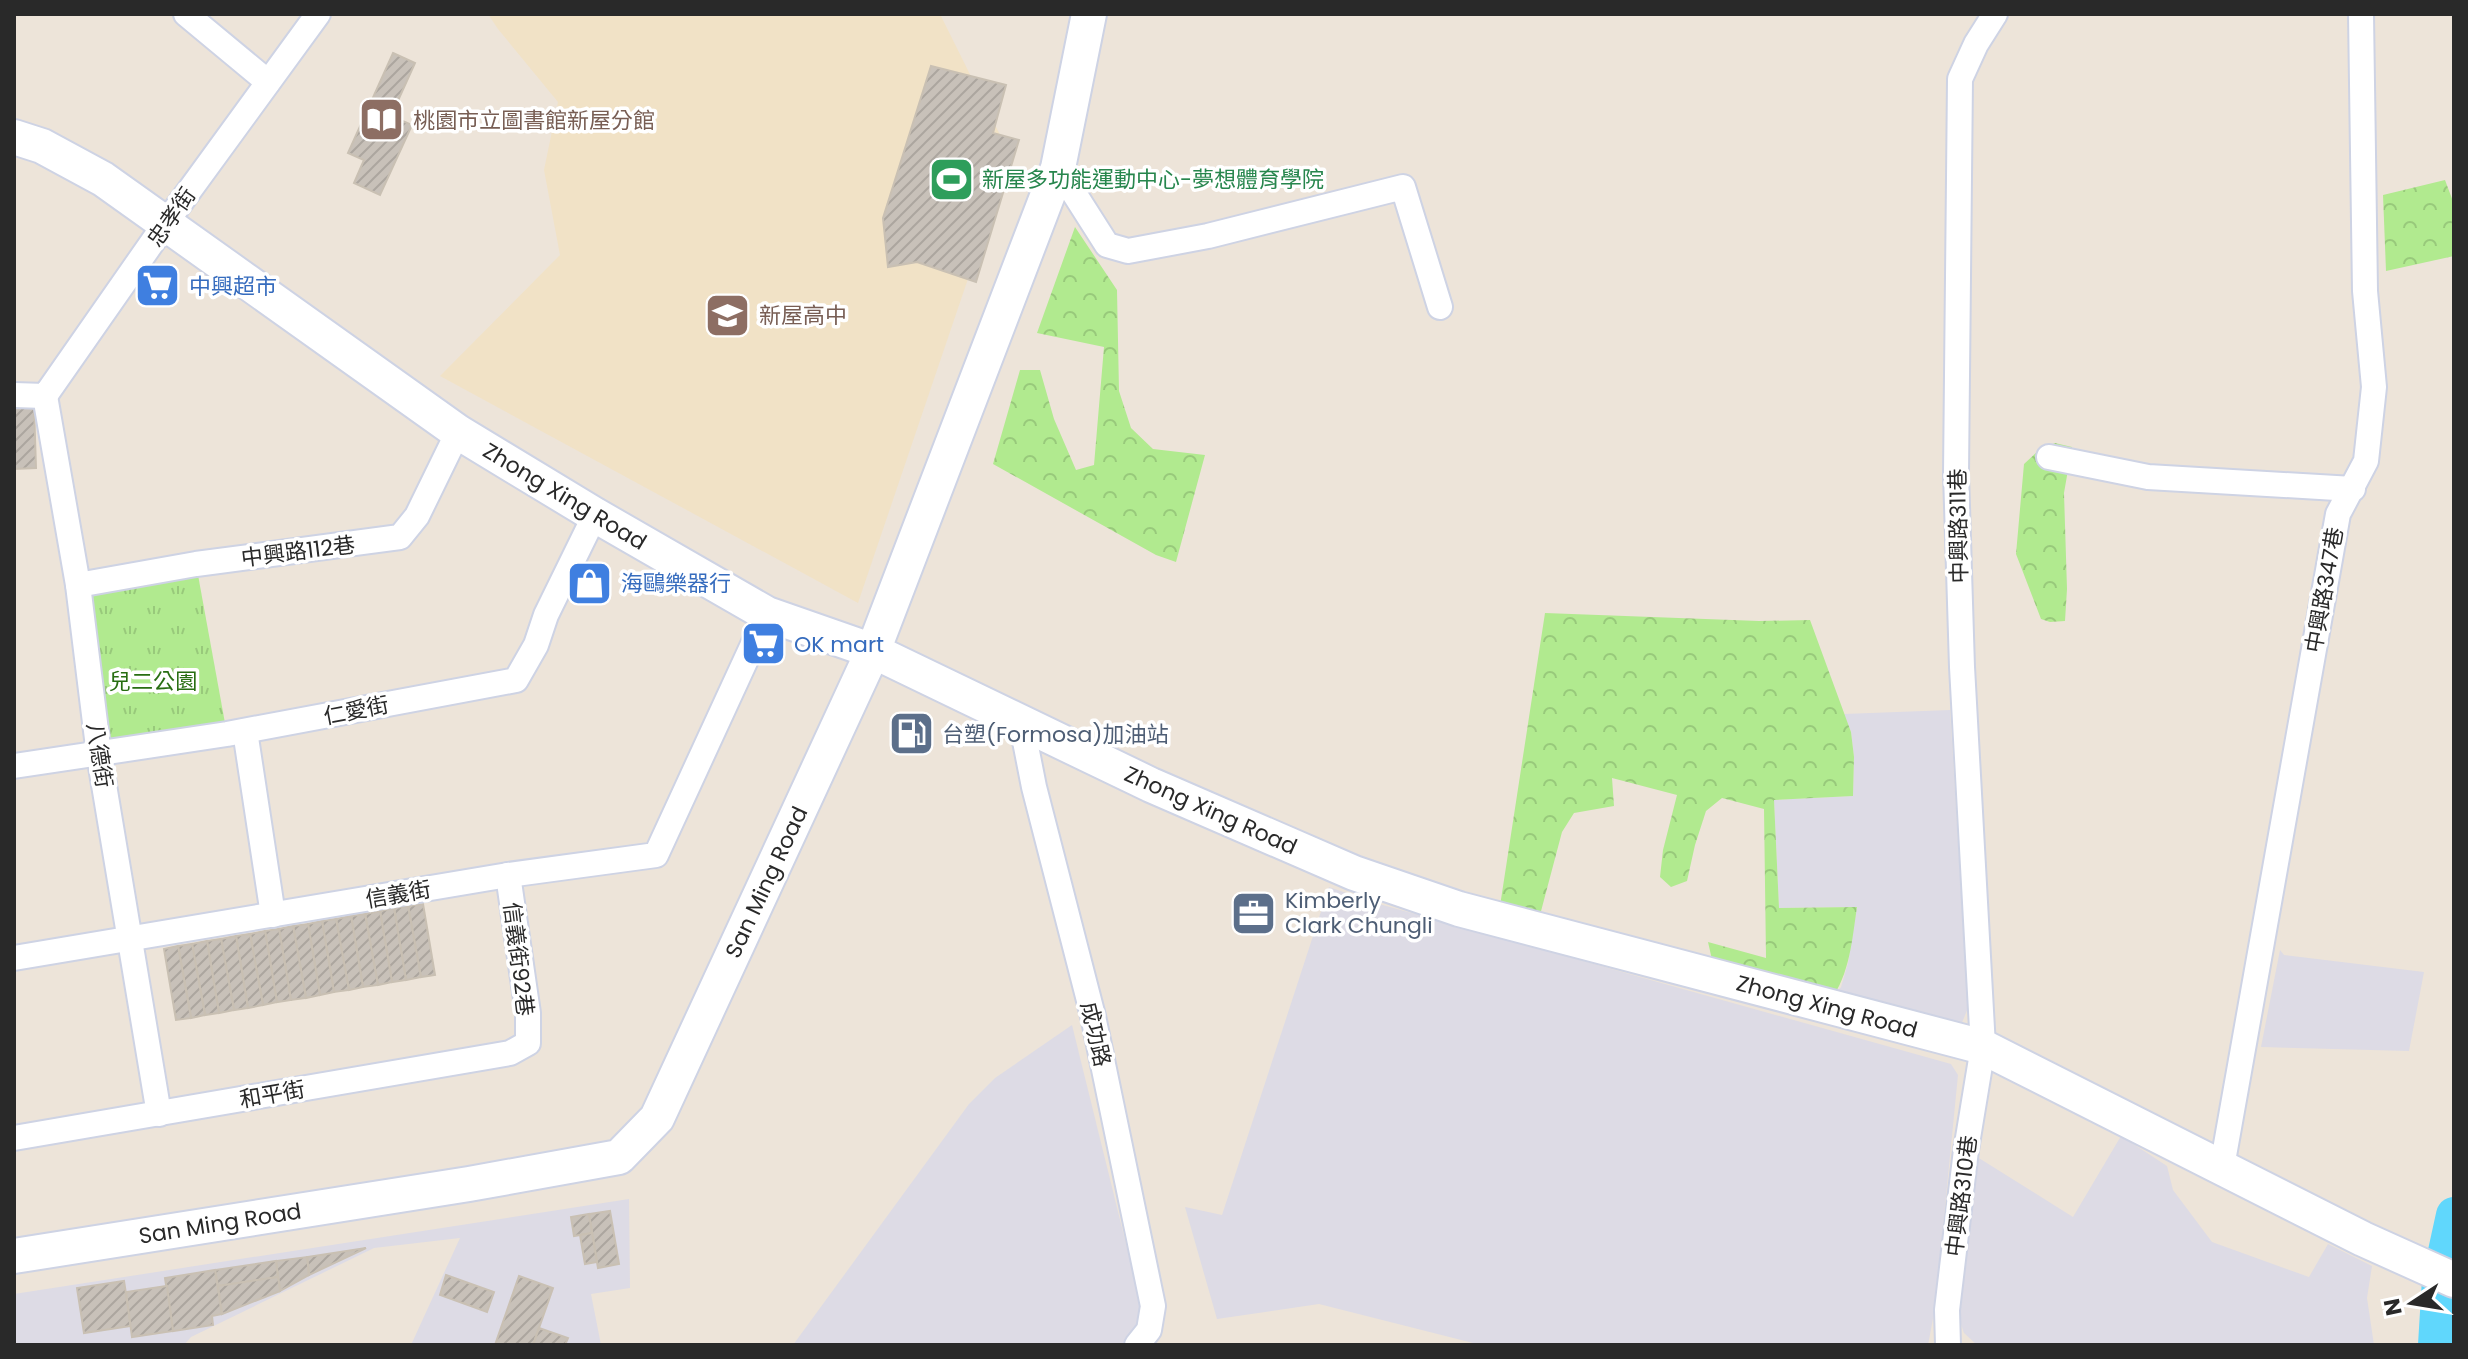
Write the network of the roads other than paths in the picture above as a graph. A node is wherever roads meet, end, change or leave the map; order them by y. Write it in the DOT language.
graph roads {
  1 [pos="186,14"];
  2 [pos="318,14"];
  3 [pos="1089,14"];
  4 [pos="1995,14"];
  5 [pos="2361,14"];
  6 [pos="268,82"];
  7 [pos="14,137"];
  8 [pos="1058,168"];
  9 [pos="165,224"];
  10 [pos="1440,307"];
  11 [pos="14,395"];
  12 [pos="45,396"];
  13 [pos="458,432"];
  14 [pos="2049,457"];
  15 [pos="2353,489"];
  16 [pos="595,515"];
  17 [pos="78,585"];
  18 [pos="767,614"];
  19 [pos="873,651"];
  20 [pos="1021,721"];
  21 [pos="245,731"];
  22 [pos="99,755"];
  23 [pos="14,766"];
  24 [pos="508,875"];
  25 [pos="273,915"];
  26 [pos="131,940"];
  27 [pos="14,958"];
  28 [pos="528,1043"];
  29 [pos="1983,1047"];
  30 [pos="159,1114"];
  31 [pos="14,1138"];
  32 [pos="2222,1167"];
  33 [pos="14,1256"];
  34 [pos="2454,1280"];
  35 [pos="1137,1345"];
  36 [pos="1948,1345"];
  1 -- 6 [label="street"];
  2 -- 6 [label="street, 忠孝街"];
  3 -- 8 [label="street, San Ming Road"];
  4 -- 29 [label="street, 中興路311巷"];
  5 -- 15 [label="street, 中興路347巷"];
  6 -- 9 [label="street, 忠孝街"];
  7 -- 9 [label="street, Zhong Xing Road"];
  8 -- 10 [label="street"];
  8 -- 19 [label="street, San Ming Road"];
  9 -- 12 [label="street, 忠孝街"];
  9 -- 13 [label="street, Zhong Xing Road"];
  11 -- 12 [label="street"];
  12 -- 17 [label="street, 八德街"];
  13 -- 16 [label="street, Zhong Xing Road"];
  13 -- 17 [label="street, 中興路112巷"];
  14 -- 15 [label="street"];
  15 -- 32 [label="street, 中興路347巷"];
  16 -- 18 [label="street, Zhong Xing Road"];
  16 -- 21 [label="street, 仁愛街"];
  17 -- 22 [label="street, 八德街"];
  18 -- 19 [label="street, Zhong Xing Road"];
  18 -- 24 [label="street, 信義街"];
  19 -- 20 [label="street, Zhong Xing Road"];
  19 -- 33 [label="street, San Ming Road"];
  20 -- 29 [label="street, Zhong Xing Road"];
  20 -- 35 [label="street, 成功路"];
  21 -- 22 [label="street, 仁愛街"];
  21 -- 25 [label="street"];
  22 -- 23 [label="street, 仁愛街"];
  22 -- 26 [label="street, 八德街"];
  24 -- 25 [label="street, 信義街"];
  24 -- 28 [label="street, 信義街92巷"];
  25 -- 26 [label="street, 信義街"];
  26 -- 27 [label="street, 信義街"];
  26 -- 30 [label="street, 八德街"];
  28 -- 30 [label="street, 和平街"];
  29 -- 32 [label="street, Zhong Xing Road"];
  29 -- 36 [label="street, 中興路310巷"];
  30 -- 31 [label="street, 和平街"];
  32 -- 34 [label="street, Zhong Xing Road"];
}
